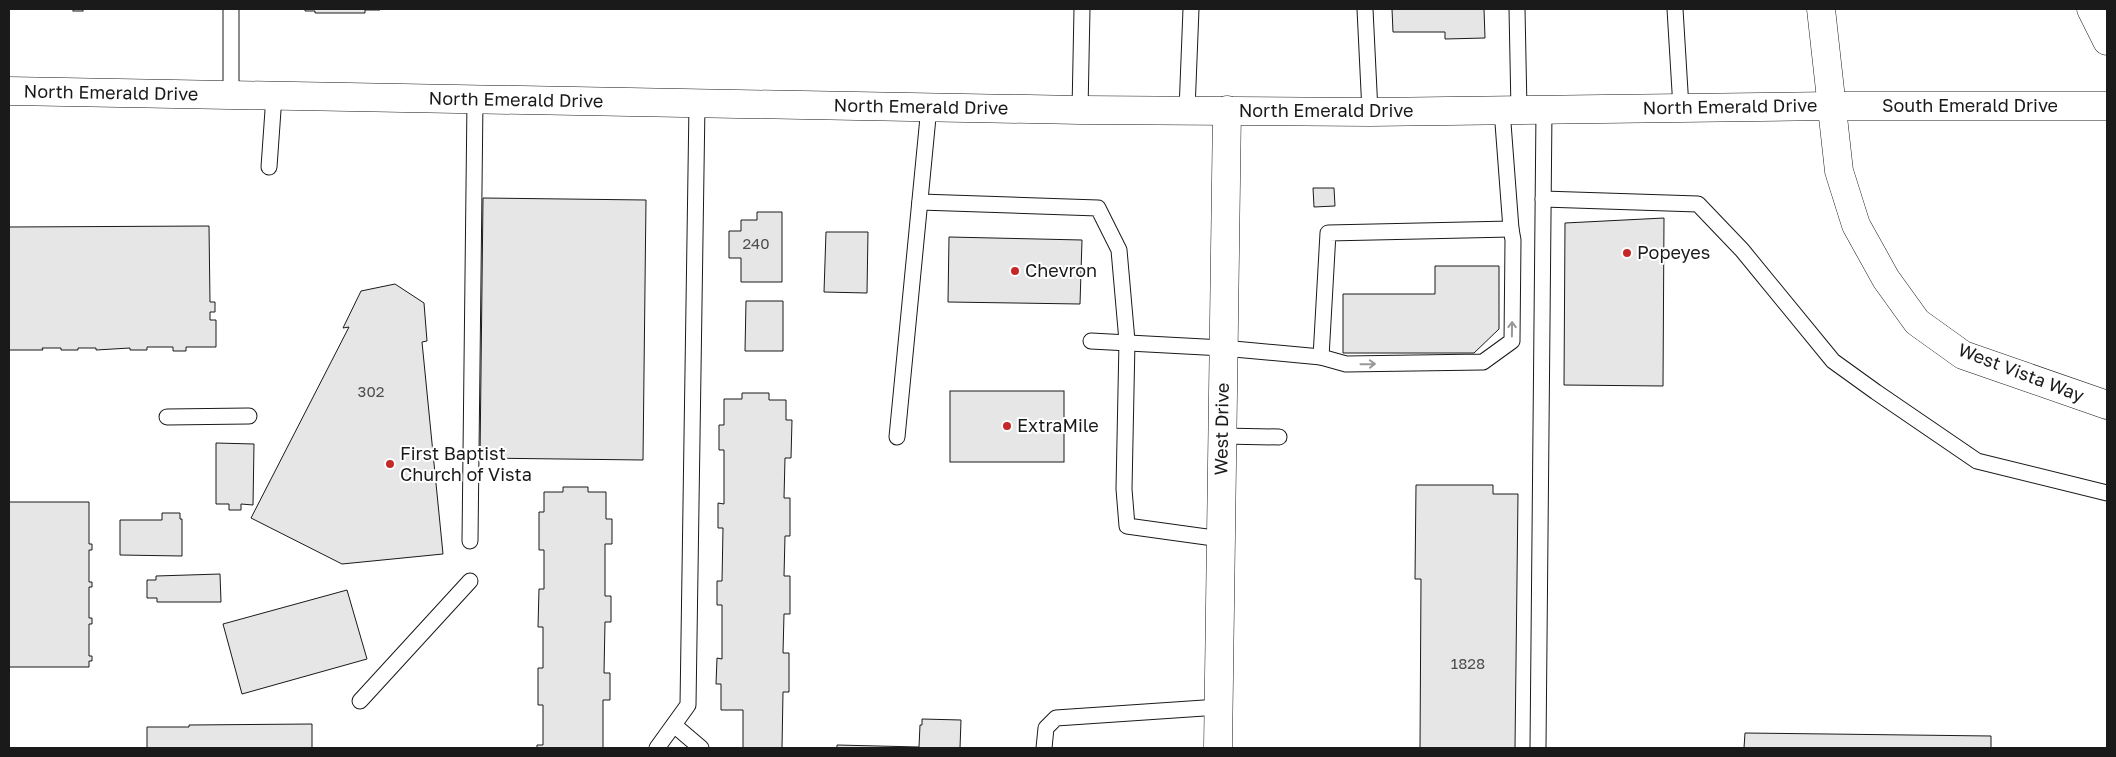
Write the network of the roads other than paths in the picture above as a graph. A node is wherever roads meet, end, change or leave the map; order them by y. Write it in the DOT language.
graph roads {
  1 [pos="231,9"];
  2 [pos="1082,9"];
  3 [pos="1191,9"];
  4 [pos="1365,9"];
  5 [pos="1516,9"];
  6 [pos="1675,9"];
  7 [pos="1822,9"];
  8 [pos="2091,9"];
  9 [pos="2107,41"];
  10 [pos="9,91"];
  11 [pos="231,96"];
  12 [pos="274,96"];
  13 [pos="475,100"];
  14 [pos="697,104"];
  15 [pos="1832,106"];
  16 [pos="2107,106"];
  17 [pos="928,107"];
  18 [pos="1680,108"];
  19 [pos="1080,110"];
  20 [pos="1187,110"];
  21 [pos="1227,110"];
  22 [pos="1522,110"];
  23 [pos="1370,112"];
  24 [pos="269,167"];
  25 [pos="1543,199"];
  26 [pos="920,202"];
  27 [pos="1511,229"];
  28 [pos="1091,341"];
  29 [pos="1126,342"];
  30 [pos="1223,348"];
  31 [pos="1321,357"];
  32 [pos="2107,405"];
  33 [pos="249,416"];
  34 [pos="167,417"];
  35 [pos="1222,436"];
  36 [pos="897,438"];
  37 [pos="1279,438"];
  38 [pos="2107,494"];
  39 [pos="1221,539"];
  40 [pos="470,542"];
  41 [pos="470,581"];
  42 [pos="360,701"];
  43 [pos="1219,706"];
  44 [pos="674,726"];
  45 [pos="657,748"];
  46 [pos="701,748"];
  47 [pos="1044,748"];
  48 [pos="1218,748"];
  49 [pos="1538,748"];
  1 -- 11 [label="lane"];
  2 -- 19 [label="lane"];
  3 -- 20 [label="lane"];
  4 -- 23 [label="lane"];
  5 -- 22 [label="lane"];
  6 -- 18 [label="lane"];
  7 -- 15 [label="main road, West Vista Way"];
  8 -- 9 [label="main road"];
  10 -- 11 [label="main road, North Emerald Drive"];
  11 -- 12 [label="main road, North Emerald Drive"];
  12 -- 13 [label="main road, North Emerald Drive"];
  12 -- 24 [label="lane"];
  13 -- 14 [label="main road, North Emerald Drive"];
  13 -- 40 [label="lane"];
  14 -- 17 [label="main road, North Emerald Drive"];
  14 -- 44 [label="lane"];
  15 -- 16 [label="main road, South Emerald Drive"];
  15 -- 18 [label="main road, North Emerald Drive"];
  15 -- 32 [label="main road, West Vista Way"];
  17 -- 19 [label="main road, North Emerald Drive"];
  17 -- 26 [label="lane"];
  18 -- 22 [label="main road, North Emerald Drive"];
  19 -- 20 [label="main road, North Emerald Drive"];
  20 -- 21 [label="main road, North Emerald Drive"];
  21 -- 23 [label="main road, North Emerald Drive"];
  21 -- 30 [label="main road, West Drive"];
  22 -- 23 [label="main road, North Emerald Drive"];
  22 -- 25 [label="lane"];
  22 -- 27 [label="lane"];
  25 -- 38 [label="lane"];
  25 -- 49 [label="lane"];
  26 -- 29 [label="lane"];
  26 -- 36 [label="lane"];
  27 -- 31 [label="lane"];
  31 -- 27 [label="lane, one-way"];
  28 -- 29 [label="lane"];
  29 -- 30 [label="lane"];
  29 -- 39 [label="lane"];
  30 -- 31 [label="lane"];
  30 -- 35 [label="main road, West Drive"];
  33 -- 34 [label="lane"];
  35 -- 37 [label="lane"];
  35 -- 39 [label="main road, West Drive"];
  39 -- 43 [label="main road, West Drive"];
  41 -- 42 [label="lane"];
  43 -- 47 [label="lane"];
  43 -- 48 [label="main road, West Drive"];
  44 -- 45 [label="lane"];
  44 -- 46 [label="lane"];
}
